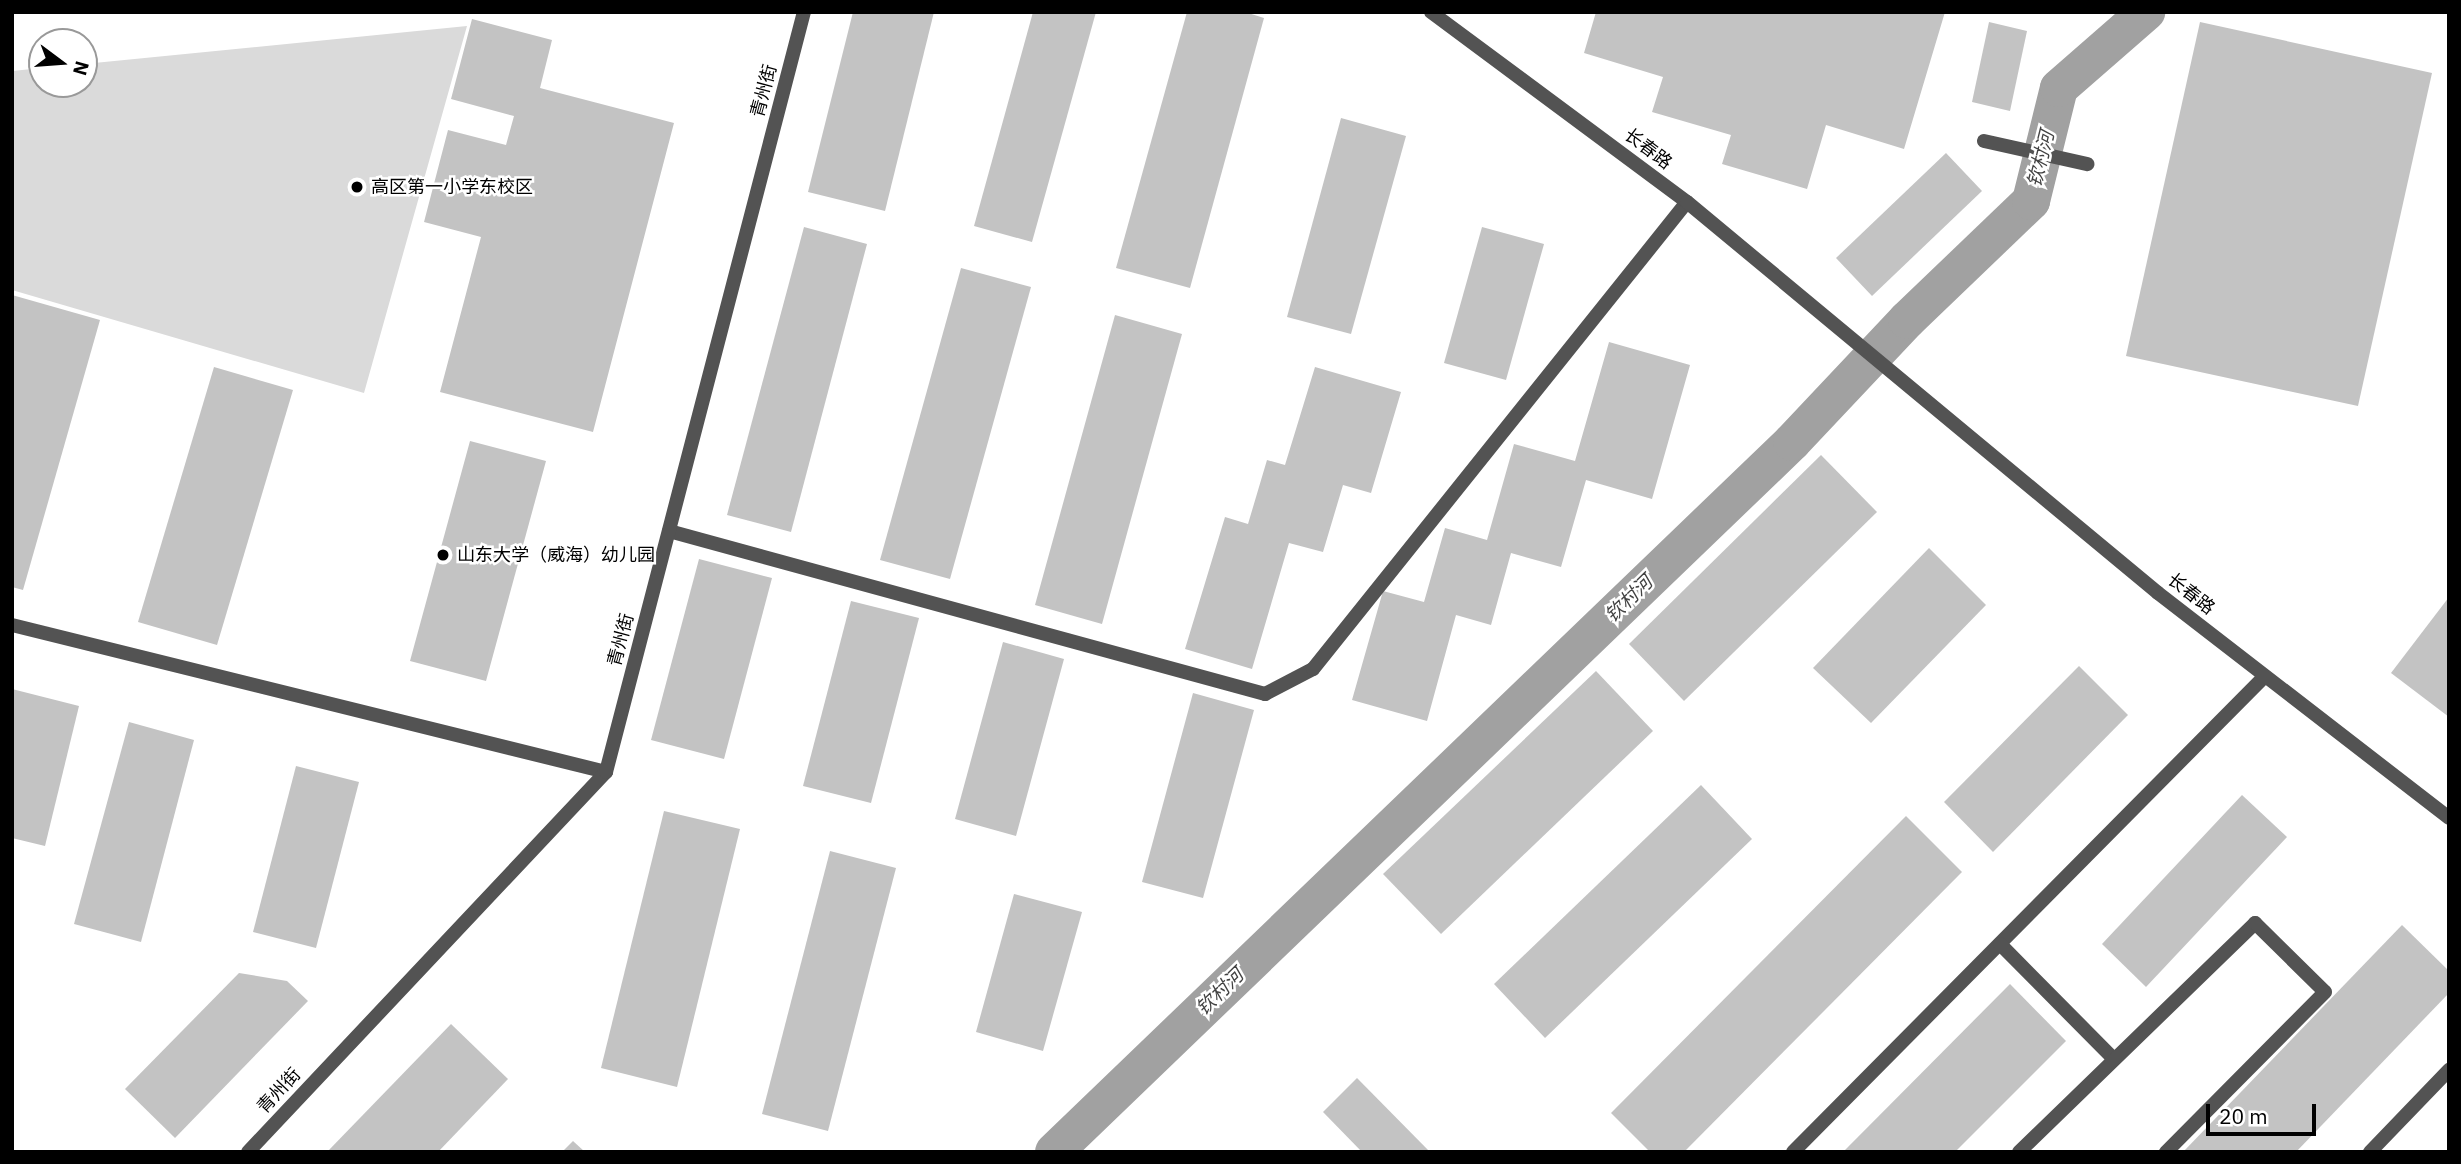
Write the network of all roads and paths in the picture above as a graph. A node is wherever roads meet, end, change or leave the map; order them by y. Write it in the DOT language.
graph roads {
  1 [pos="804,12"];
  2 [pos="1431,12"];
  3 [pos="1984,141"];
  4 [pos="2087,164"];
  5 [pos="1687,202"];
  6 [pos="669,531"];
  7 [pos="12,625"];
  8 [pos="2265,676"];
  9 [pos="606,772"];
  10 [pos="2449,818"];
  11 [pos="2000,944"];
  12 [pos="2114,1059"];
  13 [pos="2449,1070"];
  14 [pos="248,1152"];
  15 [pos="1793,1152"];
  16 [pos="2020,1152"];
  17 [pos="2166,1152"];
  18 [pos="2370,1152"];
  1 -- 6 [label="street, 青州街"];
  2 -- 5 [label="street, 长春路"];
  3 -- 4 [label="street"];
  5 -- 6 [label="street"];
  5 -- 8 [label="street, 长春路"];
  6 -- 9 [label="street, 青州街"];
  7 -- 9 [label="street"];
  8 -- 10 [label="street, 长春路"];
  8 -- 11 [label="street"];
  9 -- 14 [label="street, 青州街"];
  11 -- 12 [label="street"];
  11 -- 15 [label="street"];
  12 -- 16 [label="street"];
  12 -- 17 [label="street"];
  13 -- 18 [label="street"];
}
